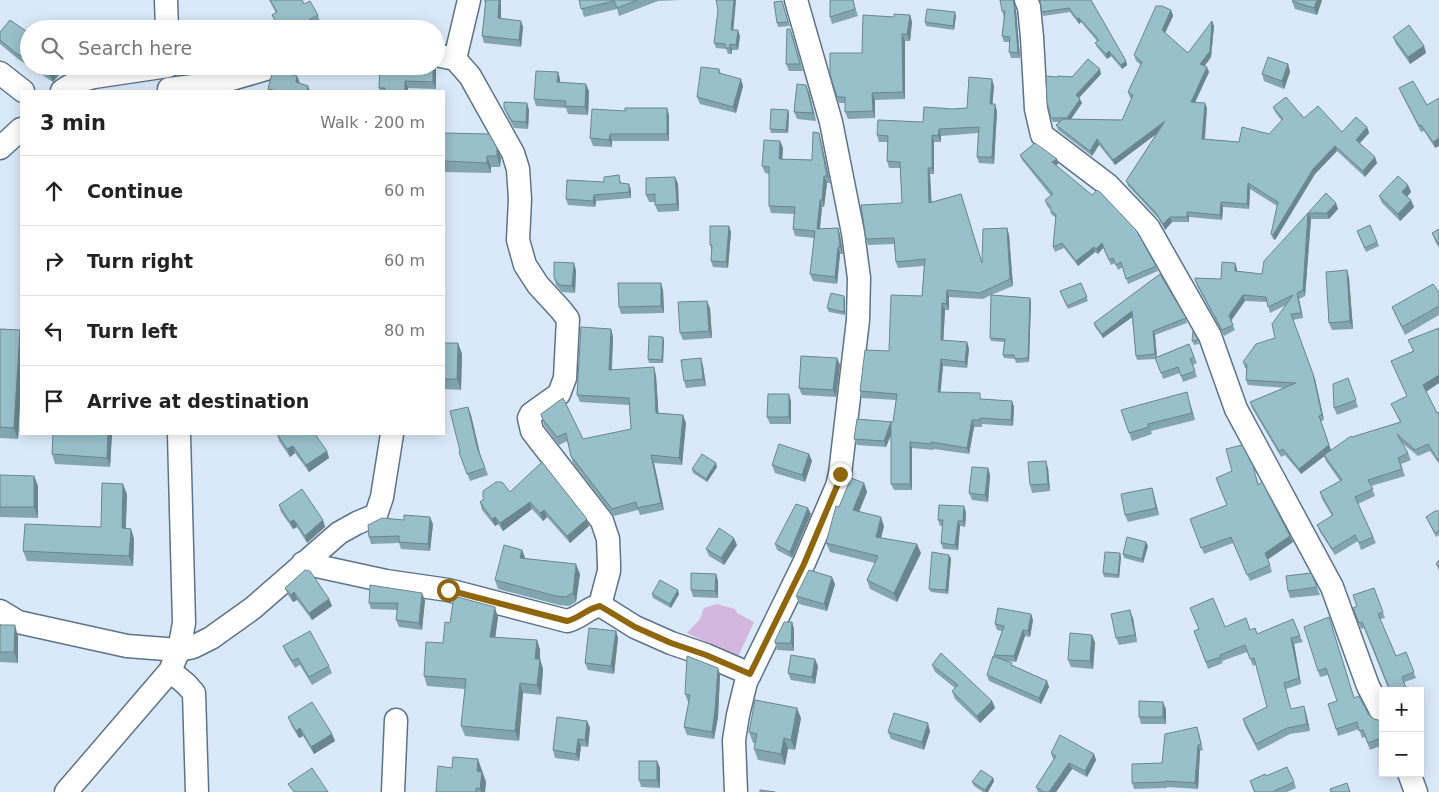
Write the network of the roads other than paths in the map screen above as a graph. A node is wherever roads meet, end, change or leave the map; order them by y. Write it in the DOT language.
graph roads {
  1 [pos="166,0"];
  2 [pos="469,0"];
  3 [pos="796,0"];
  4 [pos="1026,0"];
  5 [pos="167,20"];
  6 [pos="446,57"];
  7 [pos="0,73"];
  8 [pos="107,75"];
  9 [pos="168,75"];
  10 [pos="245,75"];
  11 [pos="22,90"];
  12 [pos="63,90"];
  13 [pos="169,90"];
  14 [pos="20,130"];
  15 [pos="0,148"];
  16 [pos="179,435"];
  17 [pos="392,435"];
  18 [pos="303,563"];
  19 [pos="600,606"];
  20 [pos="0,611"];
  21 [pos="179,650"];
  22 [pos="170,671"];
  23 [pos="750,674"];
  24 [pos="1379,707"];
  25 [pos="396,720"];
  26 [pos="1410,777"];
  27 [pos="66,792"];
  28 [pos="198,792"];
  29 [pos="394,792"];
  30 [pos="736,792"];
  31 [pos="1416,792"];
  1 -- 5 [label="street"];
  2 -- 6 [label="street"];
  3 -- 23 [label="street"];
  4 -- 24 [label="street"];
  6 -- 19 [label="street"];
  7 -- 11 [label="street"];
  8 -- 12 [label="street"];
  9 -- 13 [label="street"];
  10 -- 13 [label="street"];
  14 -- 15 [label="street"];
  16 -- 21 [label="street"];
  17 -- 18 [label="street"];
  18 -- 19 [label="street"];
  18 -- 21 [label="street"];
  19 -- 23 [label="street"];
  20 -- 21 [label="street"];
  21 -- 22 [label="street"];
  22 -- 27 [label="street"];
  22 -- 28 [label="street"];
  23 -- 30 [label="street"];
  25 -- 29 [label="street"];
  26 -- 31 [label="street"];
}
